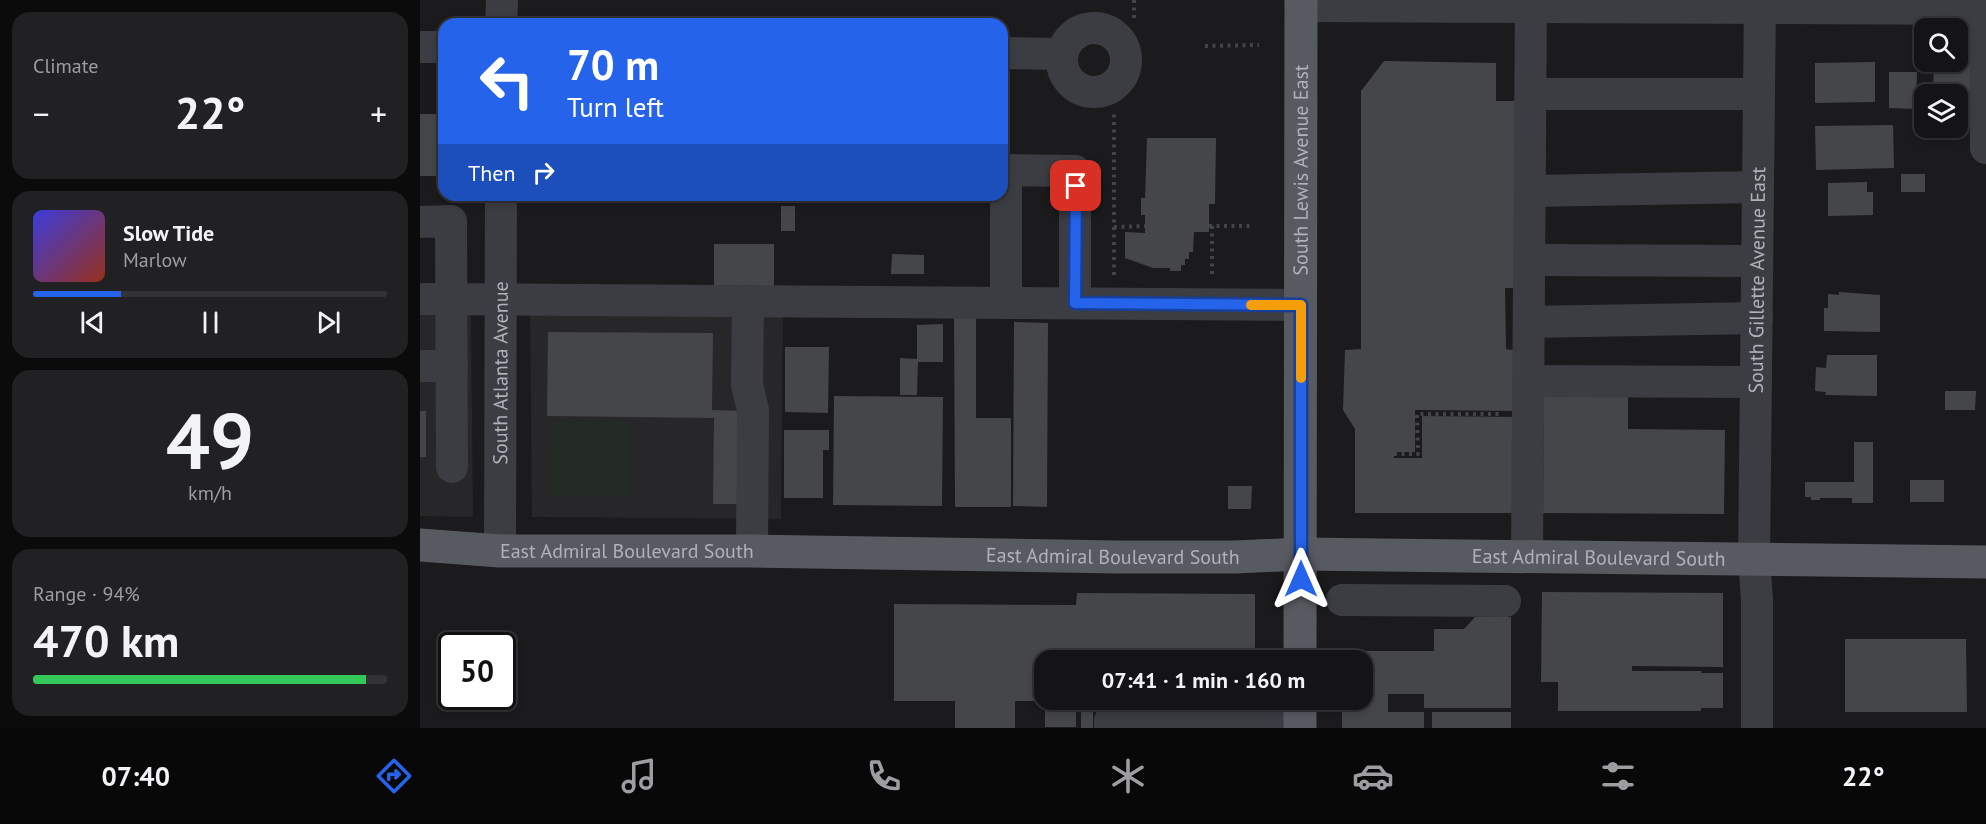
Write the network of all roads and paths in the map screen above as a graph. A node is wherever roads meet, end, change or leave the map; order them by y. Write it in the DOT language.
graph roads {
  1 [pos="502,0"];
  2 [pos="1134,0"];
  3 [pos="1301,3"];
  4 [pos="1531,3"];
  5 [pos="1760,4"];
  6 [pos="1986,9"];
  7 [pos="501,18"];
  8 [pos="1134,18"];
  9 [pos="1205,45"];
  10 [pos="1259,45"];
  11 [pos="420,47"];
  12 [pos="438,47"];
  13 [pos="1008,54"];
  14 [pos="1062,54"];
  15 [pos="1531,94"];
  16 [pos="1759,94"];
  17 [pos="1114,114"];
  18 [pos="1986,148"];
  19 [pos="1008,170"];
  20 [pos="1758,187"];
  21 [pos="1530,191"];
  22 [pos="501,201"];
  23 [pos="1006,201"];
  24 [pos="420,222"];
  25 [pos="1145,226"];
  26 [pos="1251,226"];
  27 [pos="1114,227"];
  28 [pos="1530,260"];
  29 [pos="1757,261"];
  30 [pos="1212,274"];
  31 [pos="1114,275"];
  32 [pos="420,299"];
  33 [pos="451,300"];
  34 [pos="500,300"];
  35 [pos="748,301"];
  36 [pos="1006,303"];
  37 [pos="1075,303"];
  38 [pos="1301,305"];
  39 [pos="1757,318"];
  40 [pos="1529,322"];
  41 [pos="420,366"];
  42 [pos="452,366"];
  43 [pos="1529,381"];
  44 [pos="1756,382"];
  45 [pos="1528,414"];
  46 [pos="1394,454"];
  47 [pos="452,467"];
  48 [pos="420,545"];
  49 [pos="500,551"];
  50 [pos="752,551"];
  51 [pos="1301,554"];
  52 [pos="1409,555"];
  53 [pos="1527,557"];
  54 [pos="1754,559"];
  55 [pos="1986,562"];
  56 [pos="1342,600"];
  57 [pos="1410,601"];
  58 [pos="1504,601"];
  59 [pos="1300,650"];
  60 [pos="1300,715"];
  61 [pos="1110,728"];
  62 [pos="1757,728"];
  1 -- 7 [label="street"];
  2 -- 8 [label="path"];
  3 -- 4 [label="street"];
  3 -- 38 [label="main road, South Lewis Avenue East"];
  4 -- 5 [label="street"];
  4 -- 15 [label="street"];
  5 -- 6 [label="street"];
  5 -- 16 [label="street, South Gillette Avenue East"];
  6 -- 18 [label="street"];
  9 -- 10 [label="path"];
  11 -- 12 [label="street"];
  13 -- 14 [label="street"];
  15 -- 16 [label="street"];
  15 -- 21 [label="street"];
  16 -- 20 [label="street, South Gillette Avenue East"];
  17 -- 27 [label="path"];
  19 -- 37 [label="street"];
  20 -- 21 [label="street"];
  20 -- 29 [label="street, South Gillette Avenue East"];
  21 -- 28 [label="street"];
  22 -- 34 [label="street, South Atlanta Avenue"];
  23 -- 36 [label="street"];
  24 -- 33 [label="street"];
  25 -- 27 [label="path"];
  26 -- 30 [label="path"];
  27 -- 31 [label="path"];
  28 -- 29 [label="street"];
  28 -- 40 [label="street"];
  29 -- 39 [label="street, South Gillette Avenue East"];
  32 -- 33 [label="street"];
  33 -- 34 [label="street"];
  33 -- 42 [label="street"];
  34 -- 35 [label="street"];
  34 -- 49 [label="street, South Atlanta Avenue"];
  35 -- 36 [label="street"];
  35 -- 50 [label="street"];
  36 -- 37 [label="street"];
  37 -- 38 [label="street"];
  38 -- 51 [label="main road, South Lewis Avenue East"];
  39 -- 40 [label="street"];
  39 -- 44 [label="street, South Gillette Avenue East"];
  40 -- 43 [label="street"];
  41 -- 42 [label="street"];
  42 -- 47 [label="street"];
  43 -- 44 [label="street"];
  43 -- 45 [label="street"];
  44 -- 54 [label="street, South Gillette Avenue East"];
  45 -- 46 [label="path"];
  45 -- 53 [label="street"];
  48 -- 49 [label="main road, East Admiral Boulevard South"];
  49 -- 50 [label="main road, East Admiral Boulevard South"];
  50 -- 51 [label="main road, East Admiral Boulevard South"];
  51 -- 52 [label="main road, East Admiral Boulevard South"];
  51 -- 59 [label="main road, South Lewis Avenue East"];
  52 -- 53 [label="main road, East Admiral Boulevard South"];
  52 -- 57 [label="street"];
  53 -- 54 [label="main road, East Admiral Boulevard South"];
  54 -- 55 [label="main road, East Admiral Boulevard South"];
  54 -- 62 [label="street, South Gillette Avenue East"];
  56 -- 57 [label="street"];
  57 -- 58 [label="street"];
  60 -- 61 [label="street"];
}
